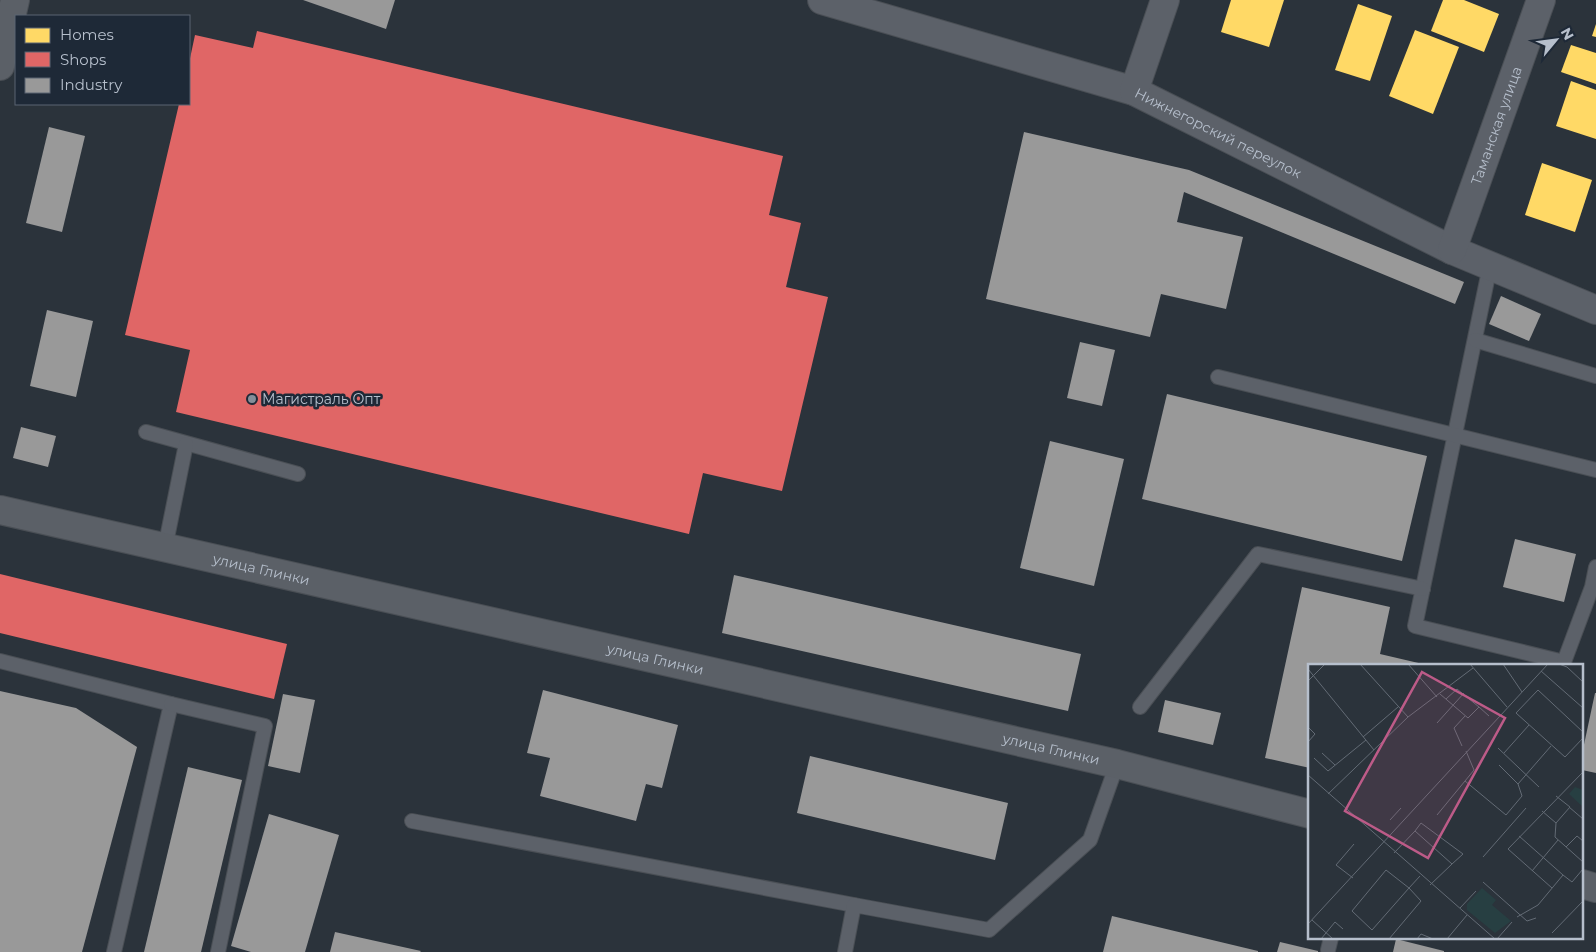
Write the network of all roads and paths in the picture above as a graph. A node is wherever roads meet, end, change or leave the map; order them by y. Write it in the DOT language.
graph roads {
  1 [pos="15,0"];
  2 [pos="822,0"];
  3 [pos="1165,0"];
  4 [pos="1541,0"];
  5 [pos="0,66"];
  6 [pos="1134,91"];
  7 [pos="1452,250"];
  8 [pos="1490,266"];
  9 [pos="1596,310"];
  10 [pos="1475,340"];
  11 [pos="1596,376"];
  12 [pos="1218,377"];
  13 [pos="146,432"];
  14 [pos="1455,435"];
  15 [pos="186,444"];
  16 [pos="1596,470"];
  17 [pos="298,474"];
  18 [pos="0,510"];
  19 [pos="165,548"];
  20 [pos="1596,567"];
  21 [pos="1423,589"];
  22 [pos="0,661"];
  23 [pos="1564,664"];
  24 [pos="172,704"];
  25 [pos="1140,707"];
  26 [pos="1117,764"];
  27 [pos="1308,813"];
  28 [pos="412,822"];
  29 [pos="854,905"];
  30 [pos="114,952"];
  31 [pos="218,952"];
  32 [pos="845,952"];
  1 -- 5 [label="main road"];
  2 -- 6 [label="street, Нижнегорский переулок"];
  3 -- 6 [label="street"];
  4 -- 7 [label="street, Таманская улица"];
  6 -- 7 [label="street, Нижнегорский переулок"];
  7 -- 8 [label="street, Нижнегорский переулок"];
  8 -- 9 [label="street, Нижнегорский переулок"];
  8 -- 10 [label="lane"];
  10 -- 11 [label="lane"];
  10 -- 14 [label="lane"];
  12 -- 14 [label="lane"];
  13 -- 15 [label="lane"];
  14 -- 16 [label="lane"];
  14 -- 21 [label="lane"];
  15 -- 17 [label="lane"];
  15 -- 19 [label="lane"];
  18 -- 19 [label="main road, улица Глинки"];
  19 -- 26 [label="main road, улица Глинки"];
  20 -- 23 [label="lane"];
  21 -- 23 [label="lane"];
  21 -- 25 [label="lane"];
  22 -- 24 [label="lane"];
  24 -- 30 [label="lane"];
  24 -- 31 [label="lane"];
  26 -- 27 [label="main road, улица Глинки"];
  26 -- 29 [label="lane"];
  28 -- 29 [label="lane"];
  29 -- 32 [label="lane"];
}
